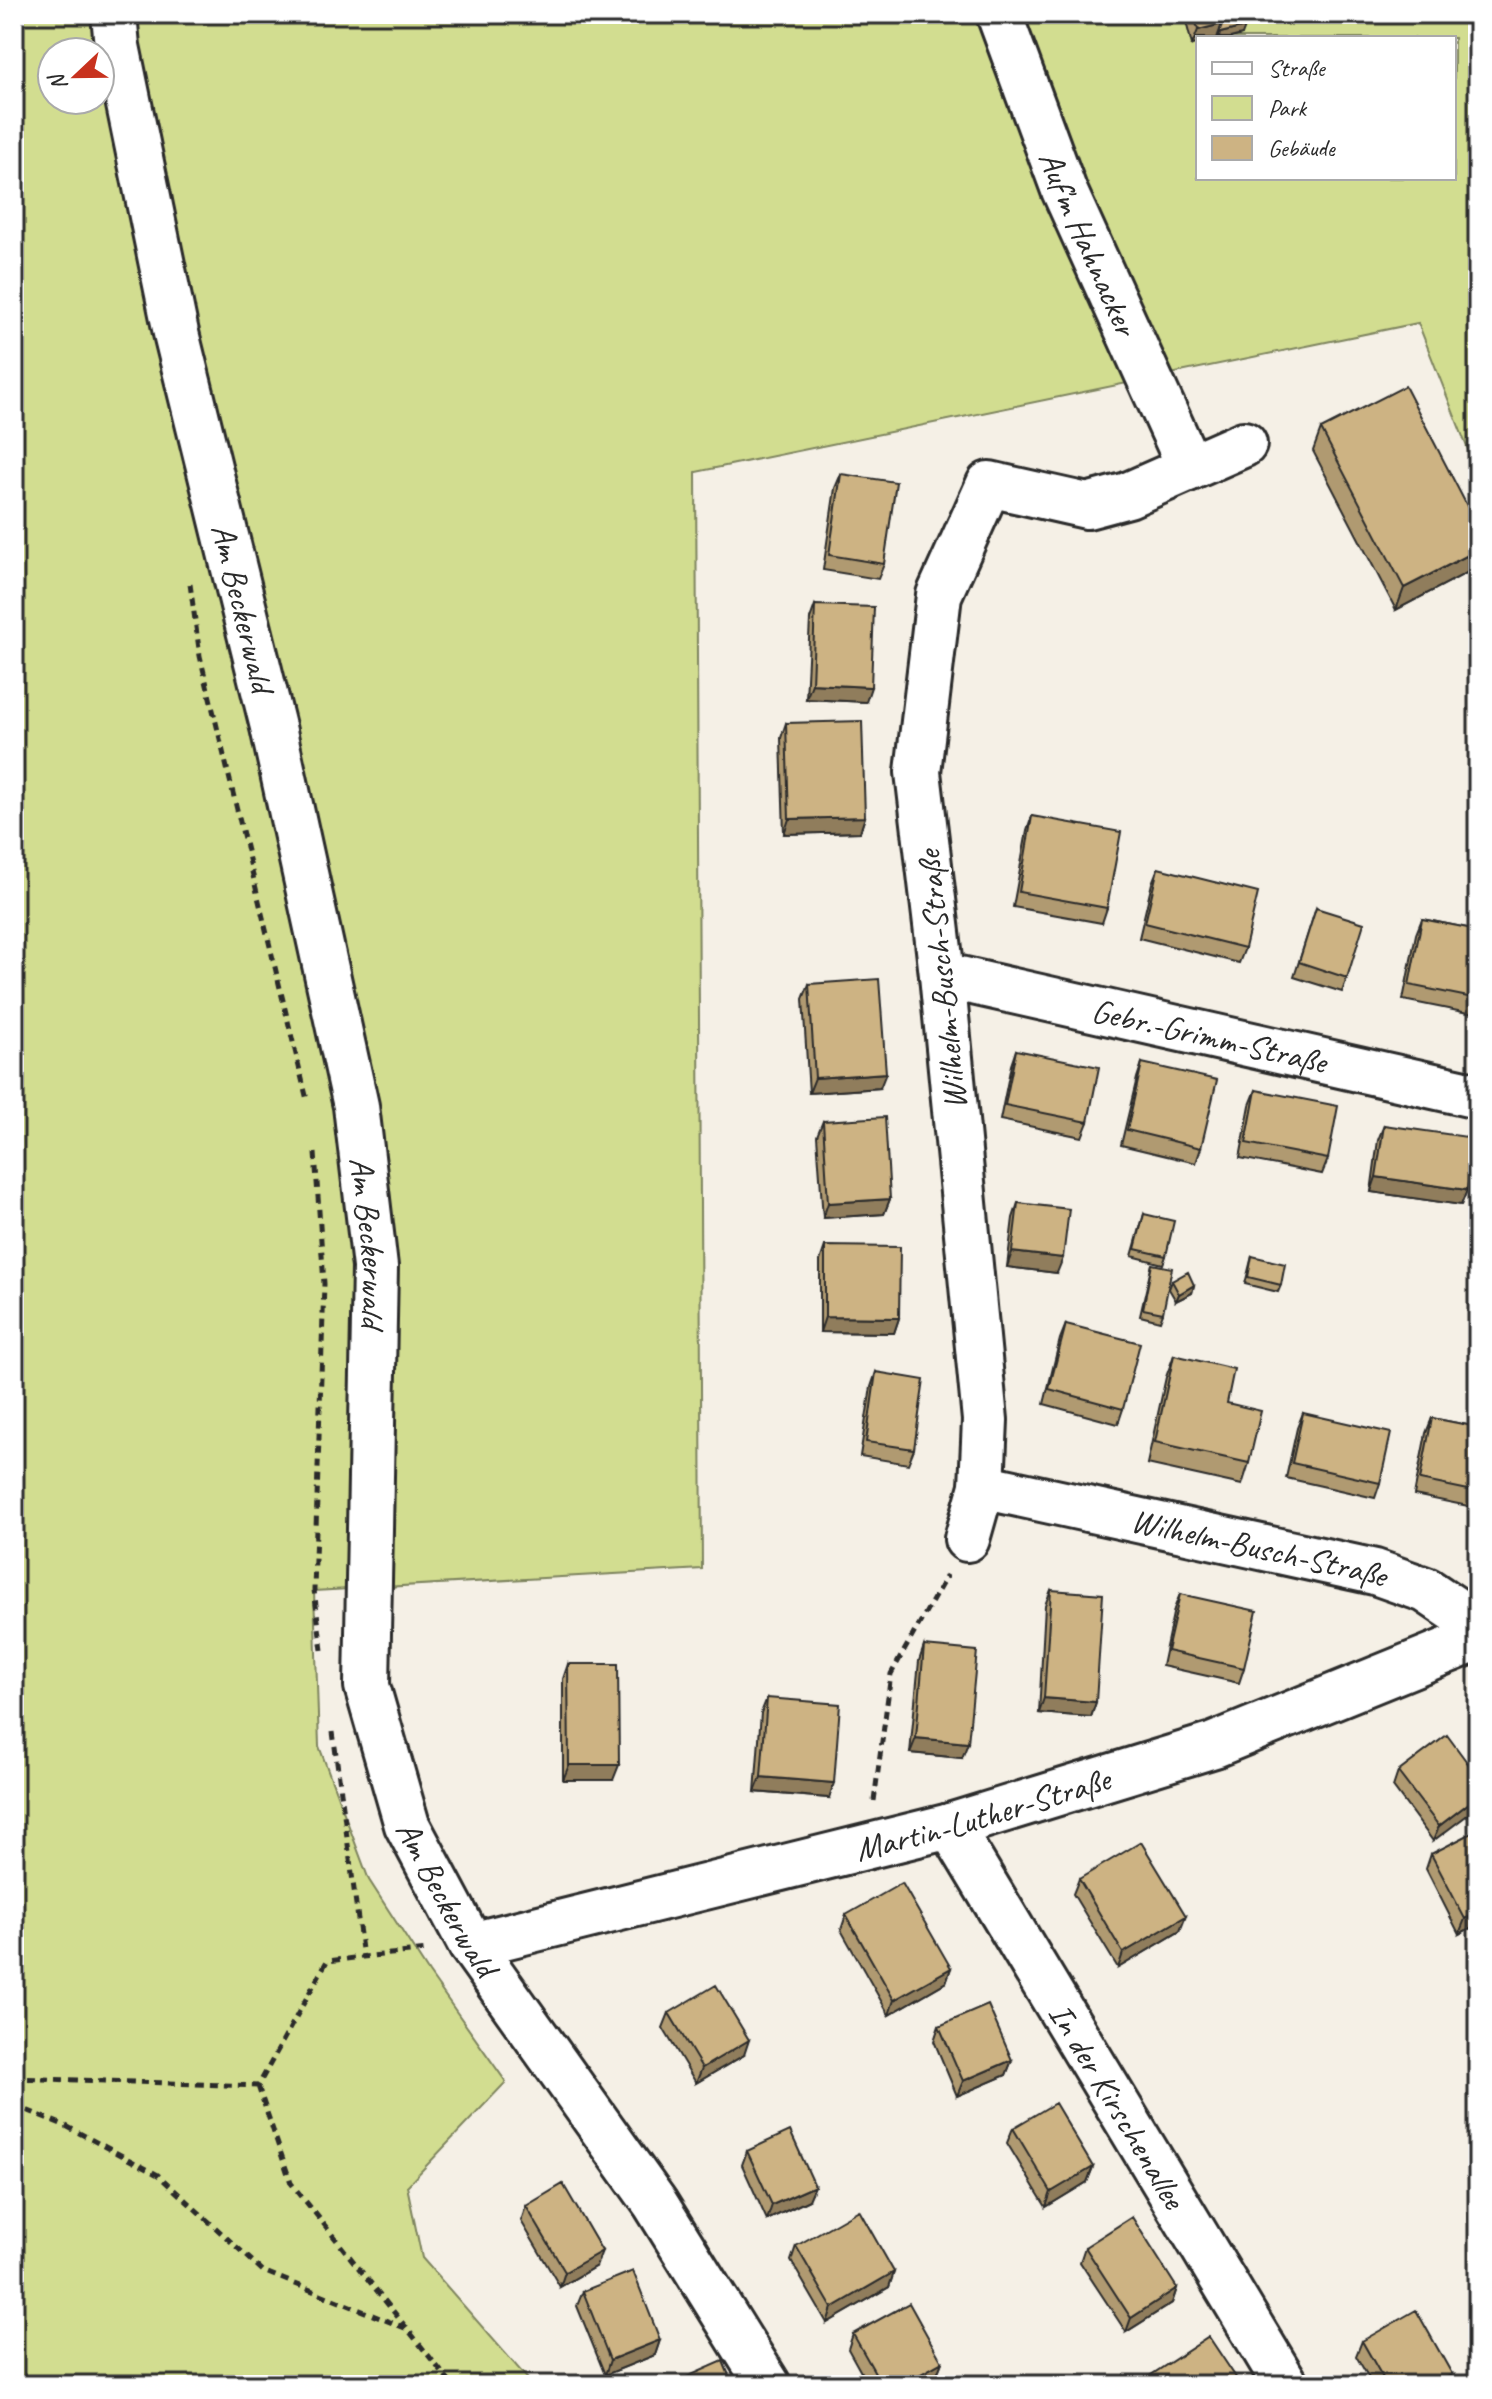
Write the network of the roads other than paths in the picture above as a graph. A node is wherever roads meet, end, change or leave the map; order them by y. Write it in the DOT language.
graph roads {
  1 [pos="114,14"];
  2 [pos="999,14"];
  3 [pos="1244,444"];
  4 [pos="1190,468"];
  5 [pos="942,975"];
  6 [pos="1478,1096"];
  7 [pos="982,1486"];
  8 [pos="967,1539"];
  9 [pos="1478,1625"];
  10 [pos="1478,1638"];
  11 [pos="950,1826"];
  12 [pos="471,1945"];
  13 [pos="768,2385"];
  14 [pos="1286,2385"];
  1 -- 12 [label="street, Am Beckerwald"];
  2 -- 4 [label="street, Auf'm Hahnacker"];
  3 -- 4 [label="street"];
  4 -- 5 [label="street, Wilhelm-Busch-Straße"];
  5 -- 6 [label="street, Gebr.-Grimm-Straße"];
  5 -- 7 [label="street, Wilhelm-Busch-Straße"];
  7 -- 8 [label="street, Wilhelm-Busch-Straße"];
  7 -- 9 [label="street, Wilhelm-Busch-Straße"];
  10 -- 11 [label="street, Martin-Luther-Straße"];
  11 -- 12 [label="street, Martin-Luther-Straße"];
  11 -- 14 [label="street, In der Kirschenallee"];
  12 -- 13 [label="street, Am Beckerwald"];
}
